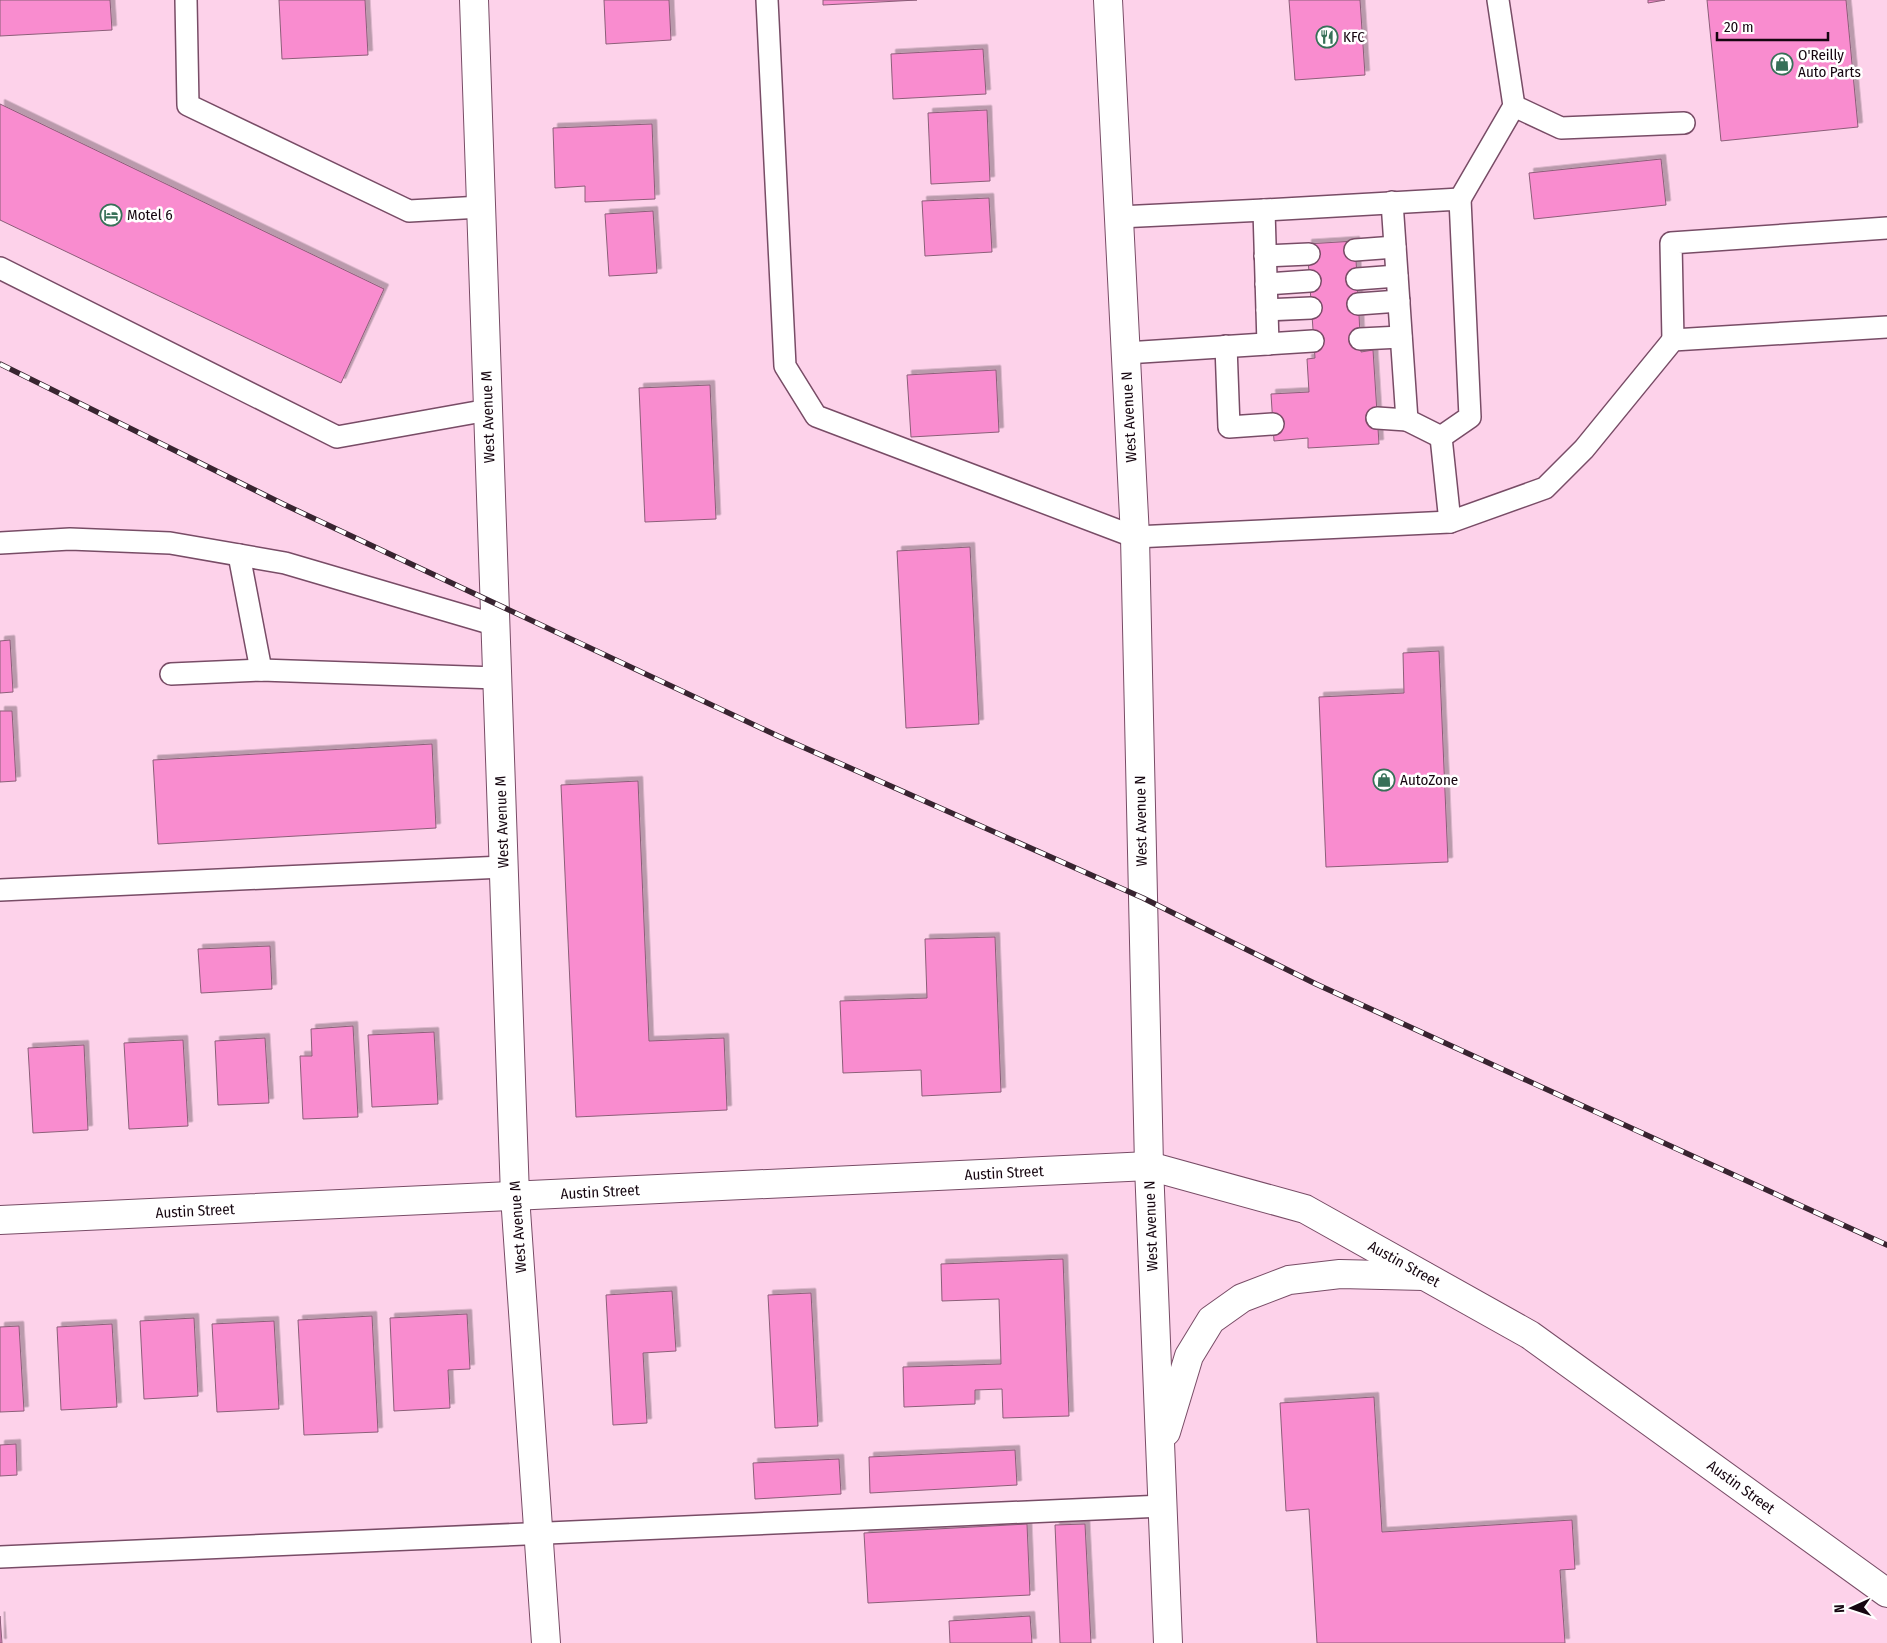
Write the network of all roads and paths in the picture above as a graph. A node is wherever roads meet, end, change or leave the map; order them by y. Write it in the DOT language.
graph roads {
  1 [pos="186,0"];
  2 [pos="474,0"];
  3 [pos="767,0"];
  4 [pos="1108,0"];
  5 [pos="1498,0"];
  6 [pos="1514,106"];
  7 [pos="1684,123"];
  8 [pos="1460,199"];
  9 [pos="1392,202"];
  10 [pos="481,207"];
  11 [pos="1264,210"];
  12 [pos="1119,217"];
  13 [pos="1887,228"];
  14 [pos="1395,247"];
  15 [pos="1355,250"];
  16 [pos="1308,254"];
  17 [pos="1266,256"];
  18 [pos="0,268"];
  19 [pos="1397,276"];
  20 [pos="1357,279"];
  21 [pos="1310,281"];
  22 [pos="1266,284"];
  23 [pos="1399,302"];
  24 [pos="1358,304"];
  25 [pos="1311,308"];
  26 [pos="1267,310"];
  27 [pos="1887,327"];
  28 [pos="1401,337"];
  29 [pos="1360,339"];
  30 [pos="1673,340"];
  31 [pos="1313,341"];
  32 [pos="1268,344"];
  33 [pos="1226,346"];
  34 [pos="1126,353"];
  35 [pos="488,410"];
  36 [pos="1377,418"];
  37 [pos="1407,420"];
  38 [pos="1273,424"];
  39 [pos="1441,437"];
  40 [pos="1450,522"];
  41 [pos="1135,537"];
  42 [pos="0,543"];
  43 [pos="239,555"];
  44 [pos="496,625"];
  45 [pos="261,670"];
  46 [pos="172,674"];
  47 [pos="497,678"];
  48 [pos="503,867"];
  49 [pos="0,890"];
  50 [pos="1149,1166"];
  51 [pos="515,1196"];
  52 [pos="0,1220"];
  53 [pos="1427,1276"];
  54 [pos="1160,1450"];
  55 [pos="1163,1506"];
  56 [pos="538,1533"];
  57 [pos="0,1557"];
  58 [pos="1887,1593"];
  59 [pos="546,1643"];
  60 [pos="1168,1643"];
  1 -- 10 [label="lane"];
  2 -- 10 [label="street, West Avenue M"];
  3 -- 41 [label="lane"];
  4 -- 12 [label="street, West Avenue N"];
  5 -- 6 [label="lane"];
  6 -- 7 [label="lane"];
  6 -- 8 [label="lane"];
  8 -- 9 [label="lane"];
  8 -- 39 [label="lane"];
  9 -- 11 [label="lane"];
  9 -- 14 [label="lane"];
  10 -- 35 [label="street, West Avenue M"];
  11 -- 12 [label="lane"];
  11 -- 17 [label="lane"];
  12 -- 34 [label="street, West Avenue N"];
  13 -- 30 [label="lane"];
  14 -- 15 [label="lane"];
  14 -- 19 [label="lane"];
  16 -- 17 [label="lane"];
  17 -- 22 [label="lane"];
  18 -- 35 [label="lane"];
  19 -- 20 [label="lane"];
  19 -- 23 [label="lane"];
  21 -- 22 [label="lane"];
  22 -- 26 [label="lane"];
  23 -- 24 [label="lane"];
  23 -- 28 [label="lane"];
  25 -- 26 [label="lane"];
  26 -- 32 [label="lane"];
  27 -- 30 [label="lane"];
  28 -- 29 [label="lane"];
  28 -- 37 [label="lane"];
  30 -- 40 [label="lane"];
  31 -- 32 [label="lane"];
  32 -- 33 [label="lane"];
  33 -- 34 [label="lane"];
  33 -- 38 [label="lane"];
  34 -- 41 [label="street, West Avenue N"];
  35 -- 44 [label="street, West Avenue M"];
  36 -- 37 [label="lane"];
  37 -- 39 [label="lane"];
  39 -- 40 [label="lane"];
  40 -- 41 [label="lane"];
  41 -- 50 [label="street, West Avenue N"];
  42 -- 43 [label="lane"];
  43 -- 44 [label="lane"];
  43 -- 45 [label="lane"];
  44 -- 47 [label="street, West Avenue M"];
  45 -- 46 [label="lane"];
  45 -- 47 [label="lane"];
  47 -- 48 [label="street, West Avenue M"];
  48 -- 49 [label="lane"];
  48 -- 51 [label="street, West Avenue M"];
  50 -- 51 [label="street, Austin Street"];
  50 -- 53 [label="street, Austin Street"];
  50 -- 54 [label="street, West Avenue N"];
  51 -- 52 [label="street, Austin Street"];
  51 -- 56 [label="street, West Avenue M"];
  53 -- 54 [label="street"];
  53 -- 58 [label="street, Austin Street"];
  54 -- 55 [label="street, West Avenue N"];
  55 -- 56 [label="lane"];
  55 -- 60 [label="street, West Avenue N"];
  56 -- 57 [label="lane"];
  56 -- 59 [label="street, West Avenue M"];
}
